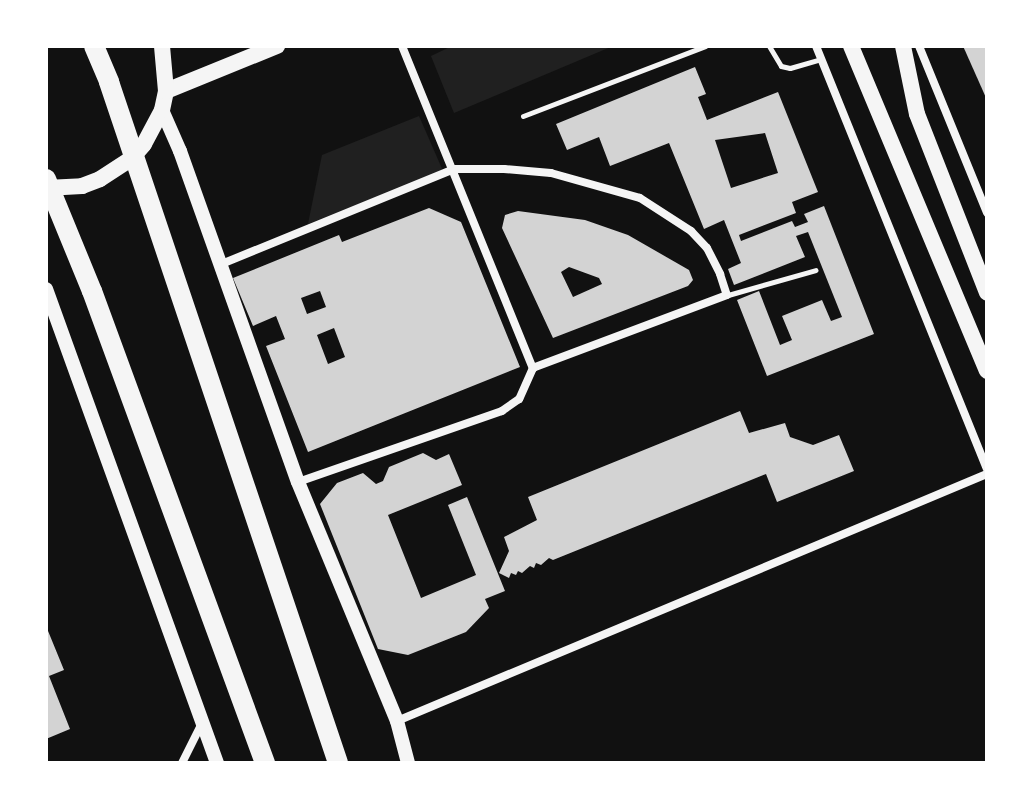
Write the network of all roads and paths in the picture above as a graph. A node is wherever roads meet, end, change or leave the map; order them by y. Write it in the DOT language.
graph roads {
  1 [pos="94,46"];
  2 [pos="162,46"];
  3 [pos="277,46"];
  4 [pos="402,46"];
  5 [pos="705,46"];
  6 [pos="769,46"];
  7 [pos="816,46"];
  8 [pos="851,46"];
  9 [pos="903,46"];
  10 [pos="919,46"];
  11 [pos="821,59"];
  12 [pos="166,91"];
  13 [pos="162,110"];
  14 [pos="523,116"];
  15 [pos="454,169"];
  16 [pos="46,179"];
  17 [pos="46,188"];
  18 [pos="987,213"];
  19 [pos="219,265"];
  20 [pos="816,270"];
  21 [pos="46,289"];
  22 [pos="987,293"];
  23 [pos="727,295"];
  24 [pos="533,368"];
  25 [pos="987,371"];
  26 [pos="987,471"];
  27 [pos="298,482"];
  28 [pos="397,721"];
  29 [pos="203,722"];
  30 [pos="339,761"];
  31 [pos="182,763"];
  32 [pos="217,763"];
  33 [pos="265,763"];
  34 [pos="408,763"];
  1 -- 30 [label="highway"];
  2 -- 12 [label="main road"];
  3 -- 12 [label="main road"];
  4 -- 15 [label="street"];
  5 -- 14 [label="lane"];
  6 -- 11 [label="lane"];
  7 -- 11 [label="street"];
  8 -- 25 [label="main road"];
  9 -- 22 [label="main road"];
  10 -- 18 [label="street"];
  11 -- 26 [label="street"];
  12 -- 13 [label="main road"];
  13 -- 17 [label="main road"];
  13 -- 19 [label="street"];
  15 -- 19 [label="street"];
  15 -- 23 [label="street"];
  15 -- 24 [label="street"];
  16 -- 33 [label="highway"];
  19 -- 27 [label="street"];
  20 -- 23 [label="lane"];
  21 -- 29 [label="street"];
  23 -- 24 [label="street"];
  24 -- 27 [label="street"];
  26 -- 28 [label="street"];
  27 -- 28 [label="street"];
  28 -- 34 [label="street"];
  29 -- 31 [label="street"];
  29 -- 32 [label="street"];
}
